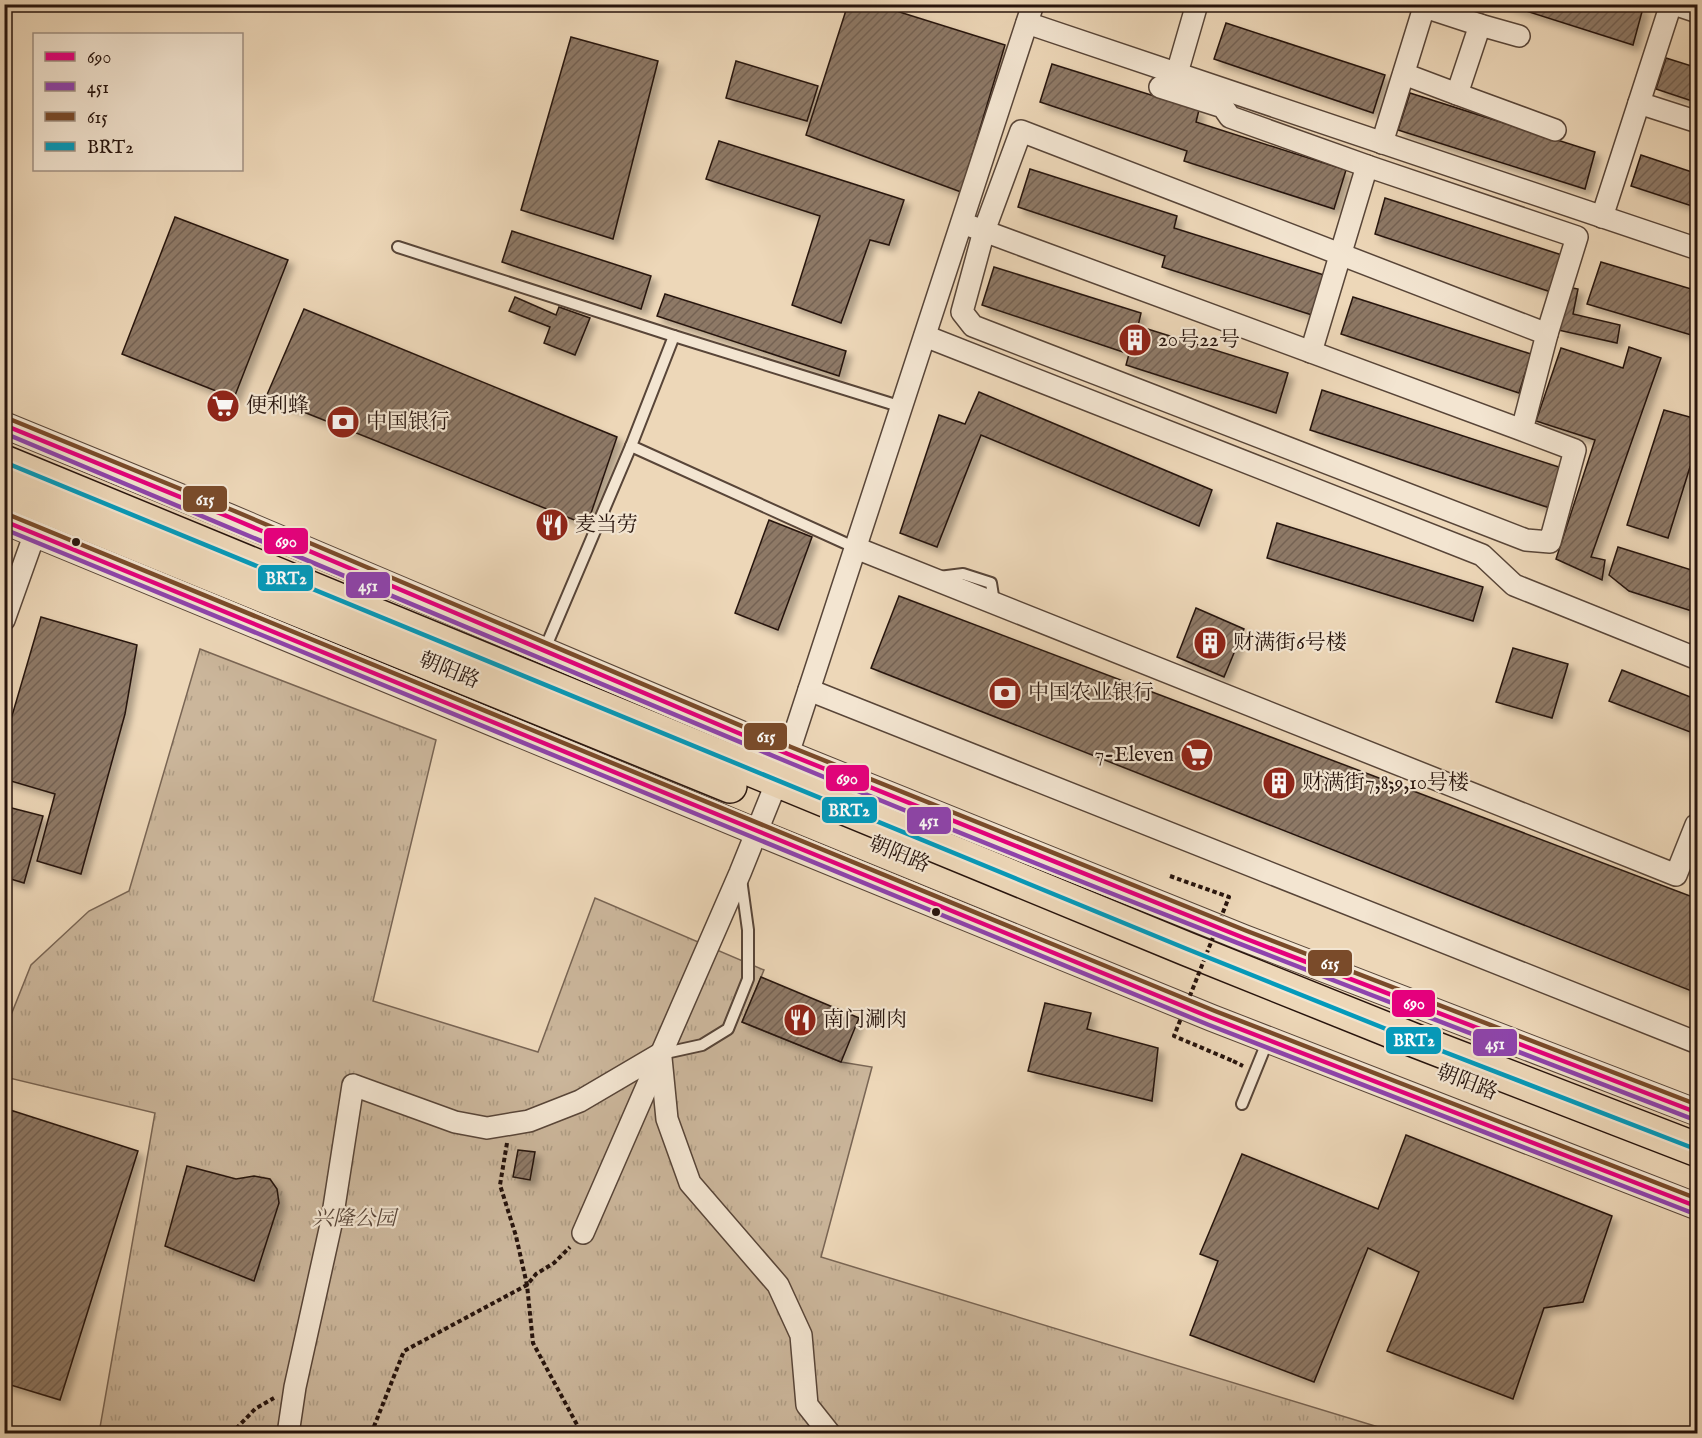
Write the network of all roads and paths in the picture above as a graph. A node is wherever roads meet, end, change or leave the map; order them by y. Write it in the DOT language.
graph roads {
  1 [pos="1197,4"];
  2 [pos="1673,4"];
  3 [pos="1425,6"];
  4 [pos="1698,12"];
  5 [pos="1030,14"];
  6 [pos="1480,25"];
  7 [pos="1519,36"];
  8 [pos="1177,74"];
  9 [pos="1404,74"];
  10 [pos="1160,87"];
  11 [pos="1457,94"];
  12 [pos="1639,103"];
  13 [pos="1698,122"];
  14 [pos="1555,130"];
  15 [pos="1382,142"];
  16 [pos="1367,166"];
  17 [pos="1602,217"];
  18 [pos="962,223"];
  19 [pos="984,231"];
  20 [pos="398,247"];
  21 [pos="1698,249"];
  22 [pos="1341,254"];
  23 [pos="1547,334"];
  24 [pos="674,336"];
  25 [pos="925,336"];
  26 [pos="1311,352"];
  27 [pos="902,407"];
  28 [pos="4,425"];
  29 [pos="1522,430"];
  30 [pos="631,446"];
  31 [pos="4,462"];
  32 [pos="4,489"];
  33 [pos="4,521"];
  34 [pos="35,533"];
  35 [pos="856,548"];
  36 [pos="4,620"];
  37 [pos="544,651"];
  38 [pos="1698,659"];
  39 [pos="809,690"];
  40 [pos="778,779"];
  41 [pos="1696,825"];
  42 [pos="757,832"];
  43 [pos="740,873"];
  44 [pos="1170,876"];
  45 [pos="1268,1040"];
  46 [pos="1698,1043"];
  47 [pos="660,1054"];
  48 [pos="1233,1061"];
  49 [pos="1242,1104"];
  50 [pos="1698,1113"];
  51 [pos="510,1124"];
  52 [pos="1698,1150"];
  53 [pos="1698,1171"];
  54 [pos="1698,1207"];
  55 [pos="583,1233"];
  56 [pos="527,1285"];
  57 [pos="295,1387"];
  58 [pos="231,1434"];
  59 [pos="288,1434"];
  60 [pos="371,1434"];
  61 [pos="582,1434"];
  62 [pos="830,1434"];
  1 -- 8 [label="street"];
  2 -- 4 [label="street"];
  2 -- 12 [label="street"];
  3 -- 6 [label="street"];
  3 -- 9 [label="street"];
  5 -- 8 [label="street"];
  5 -- 18 [label="street"];
  6 -- 7 [label="street"];
  6 -- 11 [label="street"];
  8 -- 15 [label="street"];
  9 -- 11 [label="street"];
  9 -- 15 [label="street"];
  10 -- 16 [label="street"];
  11 -- 14 [label="street"];
  12 -- 13 [label="street"];
  12 -- 17 [label="street"];
  15 -- 17 [label="street"];
  16 -- 22 [label="street"];
  16 -- 23 [label="street"];
  17 -- 21 [label="street"];
  18 -- 19 [label="street"];
  18 -- 25 [label="street"];
  19 -- 22 [label="street"];
  19 -- 26 [label="street"];
  19 -- 29 [label="street"];
  20 -- 24 [label="lane"];
  22 -- 23 [label="street"];
  22 -- 26 [label="street"];
  23 -- 29 [label="street"];
  24 -- 27 [label="lane"];
  24 -- 30 [label="lane"];
  25 -- 27 [label="street"];
  25 -- 38 [label="street"];
  26 -- 29 [label="street"];
  27 -- 35 [label="street"];
  28 -- 37 [label="street, 朝阳路"];
  30 -- 35 [label="lane"];
  30 -- 37 [label="lane"];
  31 -- 40 [label="highway, 朝阳路"];
  32 -- 40 [label="highway, 朝阳路"];
  33 -- 34 [label="street, 朝阳路"];
  34 -- 36 [label="street"];
  34 -- 42 [label="street, 朝阳路"];
  35 -- 39 [label="street"];
  35 -- 41 [label="street"];
  37 -- 40 [label="street, 朝阳路"];
  39 -- 40 [label="street"];
  39 -- 46 [label="street"];
  40 -- 42 [label="street"];
  40 -- 50 [label="street, 朝阳路"];
  40 -- 52 [label="highway, 朝阳路"];
  40 -- 53 [label="highway, 朝阳路"];
  42 -- 43 [label="street"];
  42 -- 45 [label="street, 朝阳路"];
  43 -- 47 [label="street"];
  43 -- 47 [label="lane"];
  44 -- 48 [label="path, bridge"];
  45 -- 49 [label="lane"];
  45 -- 54 [label="street, 朝阳路"];
  47 -- 51 [label="street"];
  47 -- 55 [label="street"];
  47 -- 62 [label="street"];
  51 -- 56 [label="path"];
  51 -- 57 [label="street"];
  55 -- 56 [label="path"];
  56 -- 60 [label="path"];
  56 -- 61 [label="path"];
  57 -- 58 [label="path"];
  57 -- 59 [label="street"];
}
